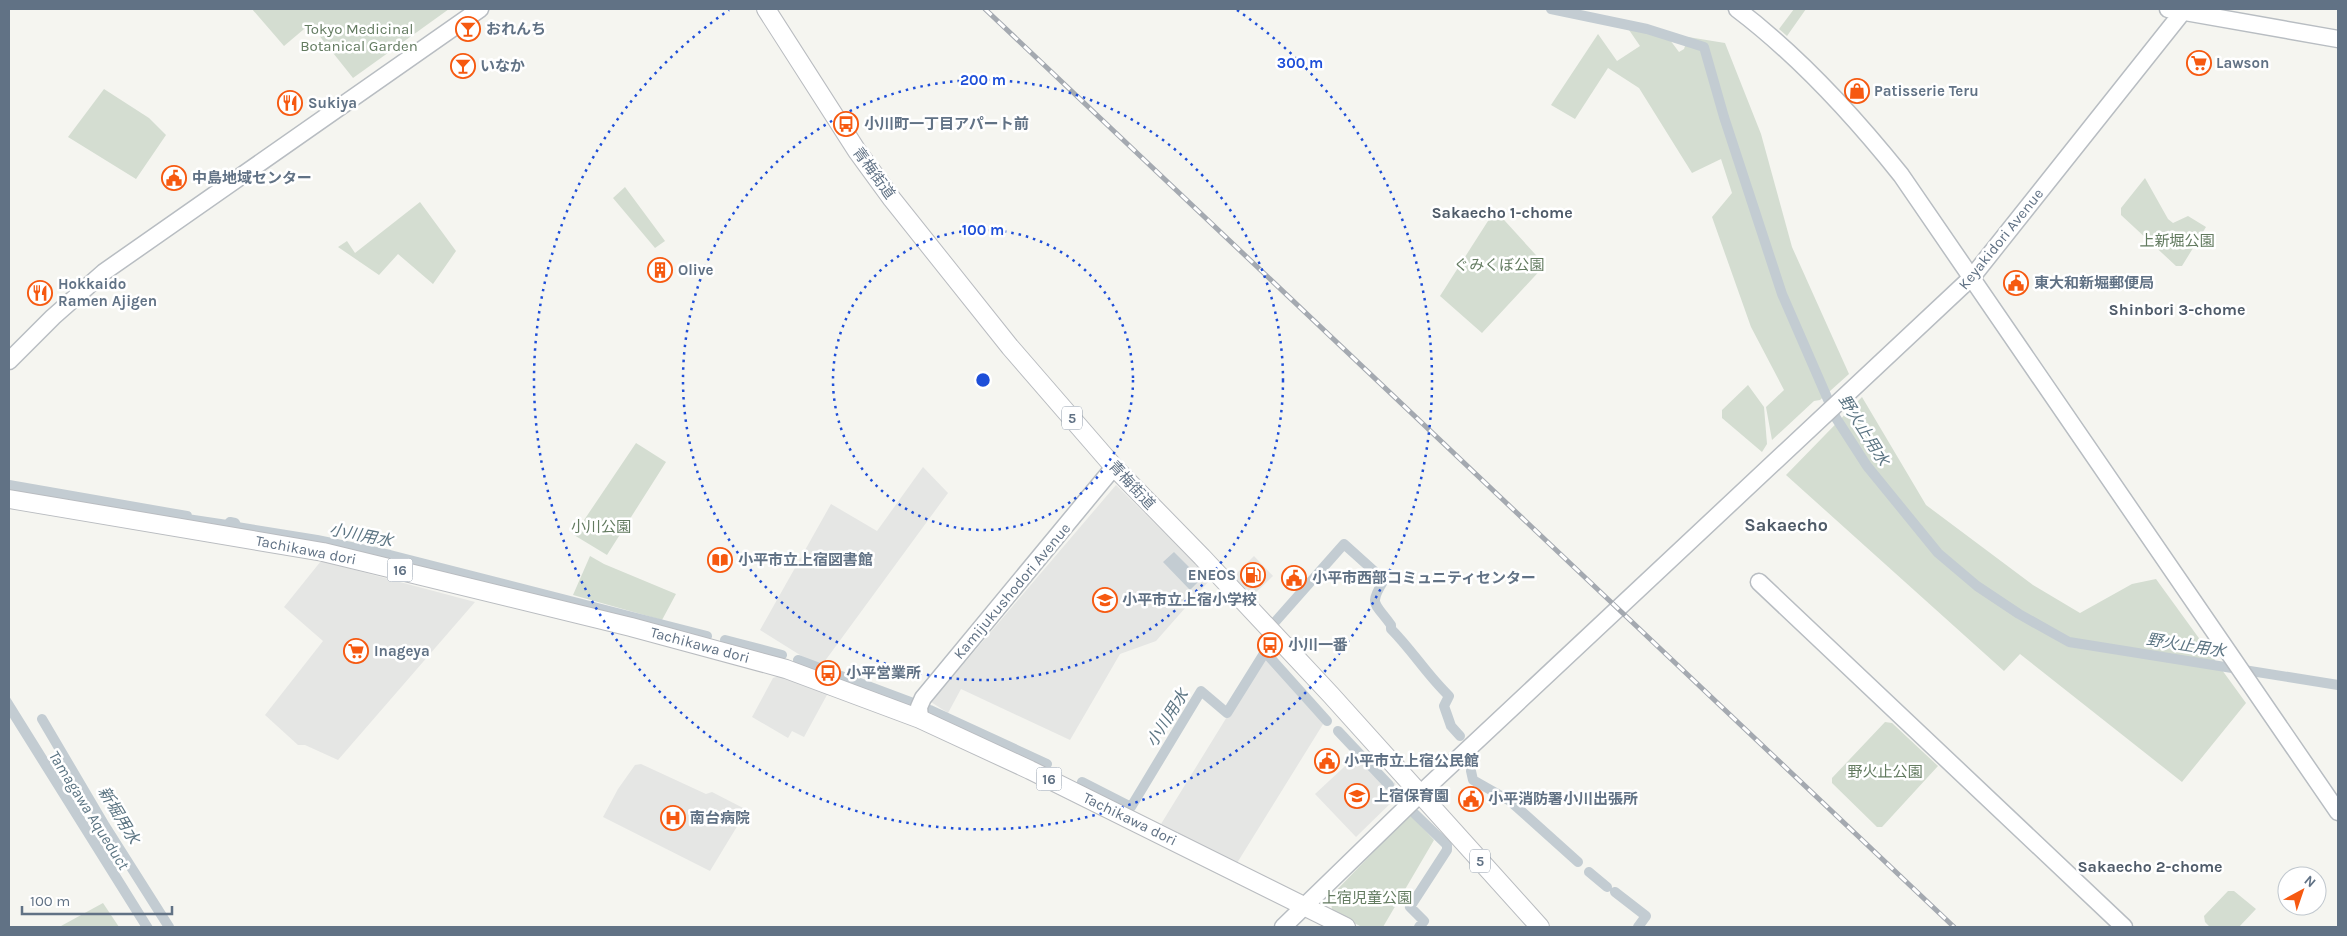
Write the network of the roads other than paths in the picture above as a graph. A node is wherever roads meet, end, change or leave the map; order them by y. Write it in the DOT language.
graph roads {
  1 [pos="480,9"];
  2 [pos="766,9"];
  3 [pos="1737,9"];
  4 [pos="2179,10"];
  5 [pos="2338,39"];
  6 [pos="1972,277"];
  7 [pos="9,361"];
  8 [pos="1114,467"];
  9 [pos="9,498"];
  10 [pos="1759,582"];
  11 [pos="920,719"];
  12 [pos="1420,794"];
  13 [pos="2338,812"];
  14 [pos="1304,906"];
  15 [pos="1282,927"];
  16 [pos="1346,927"];
  17 [pos="1540,927"];
  18 [pos="2124,927"];
  1 -- 7 [label="street"];
  2 -- 8 [label="main road, 青梅街道 / 5"];
  3 -- 6 [label="street"];
  4 -- 5 [label="street"];
  4 -- 6 [label="street, Keyakidori Avenue"];
  6 -- 12 [label="street, Keyakidori Avenue"];
  6 -- 13 [label="street"];
  8 -- 11 [label="street, Kamijukushodori Avenue"];
  8 -- 12 [label="main road, 青梅街道 / 5"];
  9 -- 11 [label="main road, Tachikawa dori / 16"];
  10 -- 18 [label="street"];
  11 -- 14 [label="main road, Tachikawa dori / 16"];
  12 -- 14 [label="street, Keyakidori Avenue"];
  12 -- 17 [label="main road, 青梅街道 / 5"];
  14 -- 15 [label="street, Keyakidori Avenue"];
  14 -- 16 [label="main road, Tachikawa dori / 16"];
}
